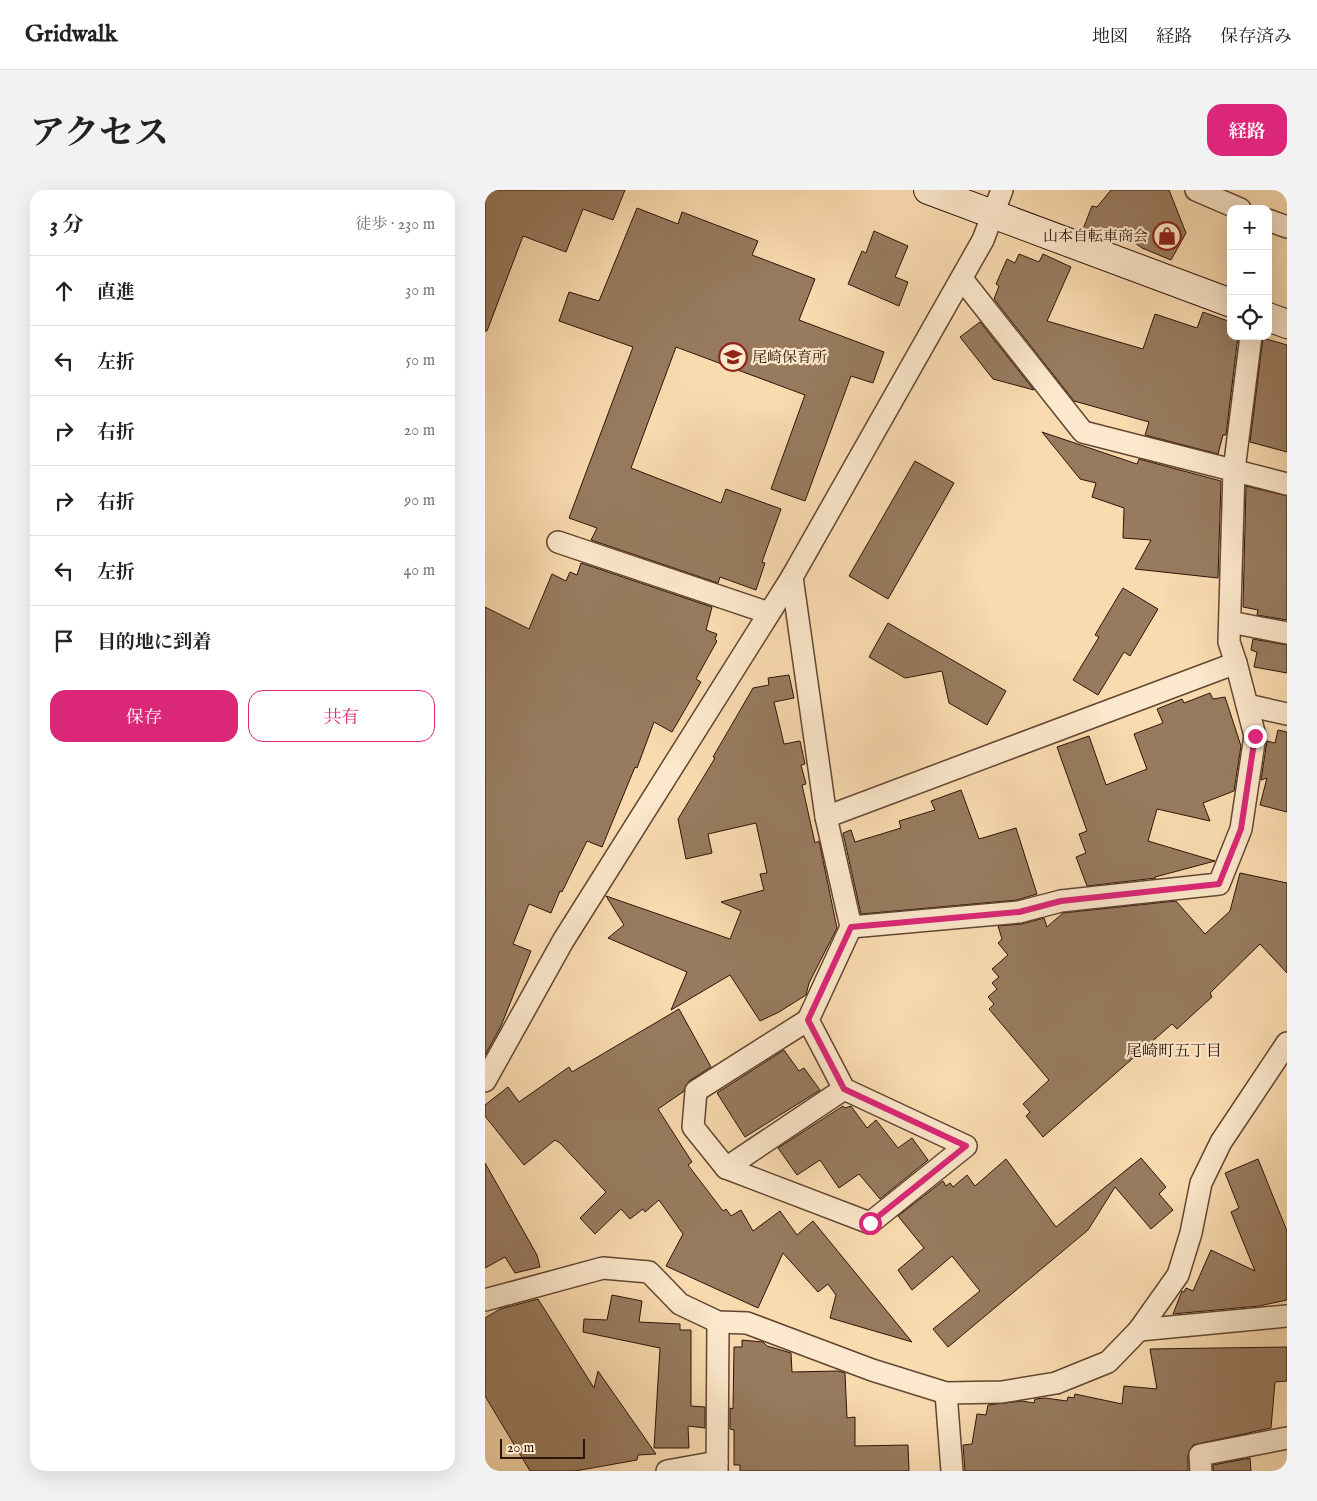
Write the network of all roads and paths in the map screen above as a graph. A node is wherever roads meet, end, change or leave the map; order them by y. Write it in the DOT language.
graph roads {
  1 [pos="927,190"];
  2 [pos="1196,190"];
  3 [pos="998,203"];
  4 [pos="1232,205"];
  5 [pos="1272,221"];
  6 [pos="1287,227"];
  7 [pos="961,279"];
  8 [pos="1227,301"];
  9 [pos="1272,318"];
  10 [pos="1287,324"];
  11 [pos="1250,340"];
  12 [pos="1234,470"];
  13 [pos="1287,484"];
  14 [pos="557,542"];
  15 [pos="791,577"];
  16 [pos="769,613"];
  17 [pos="1230,622"];
  18 [pos="1287,633"];
  19 [pos="1236,663"];
  20 [pos="1247,705"];
  21 [pos="1287,714"];
  22 [pos="826,817"];
  23 [pos="851,927"];
  24 [pos="808,1020"];
  25 [pos="1287,1043"];
  26 [pos="485,1081"];
  27 [pos="844,1089"];
  28 [pos="726,1168"];
  29 [pos="485,1300"];
  30 [pos="1287,1316"];
  31 [pos="718,1322"];
  32 [pos="1139,1330"];
  33 [pos="946,1393"];
  34 [pos="1287,1438"];
  35 [pos="717,1466"];
  36 [pos="667,1471"];
  37 [pos="951,1471"];
  38 [pos="1201,1471"];
  1 -- 3 [label="main road"];
  2 -- 4 [label="street"];
  3 -- 7 [label="street"];
  3 -- 8 [label="main road"];
  5 -- 6 [label="street"];
  7 -- 12 [label="street"];
  7 -- 15 [label="street"];
  9 -- 10 [label="main road"];
  11 -- 12 [label="street"];
  12 -- 13 [label="street"];
  12 -- 17 [label="street"];
  14 -- 16 [label="street"];
  15 -- 16 [label="street"];
  15 -- 22 [label="street"];
  16 -- 26 [label="street"];
  17 -- 18 [label="street"];
  17 -- 19 [label="street"];
  19 -- 20 [label="street"];
  19 -- 22 [label="street"];
  20 -- 21 [label="street"];
  20 -- 23 [label="street"];
  22 -- 23 [label="street"];
  23 -- 24 [label="street"];
  24 -- 27 [label="street"];
  24 -- 28 [label="street"];
  25 -- 32 [label="street"];
  27 -- 28 [label="street"];
  27 -- 28 [label="street"];
  29 -- 31 [label="street"];
  30 -- 32 [label="street"];
  31 -- 33 [label="street"];
  31 -- 35 [label="street"];
  32 -- 33 [label="street"];
  33 -- 37 [label="street"];
  34 -- 38 [label="street"];
  35 -- 36 [label="street"];
}
